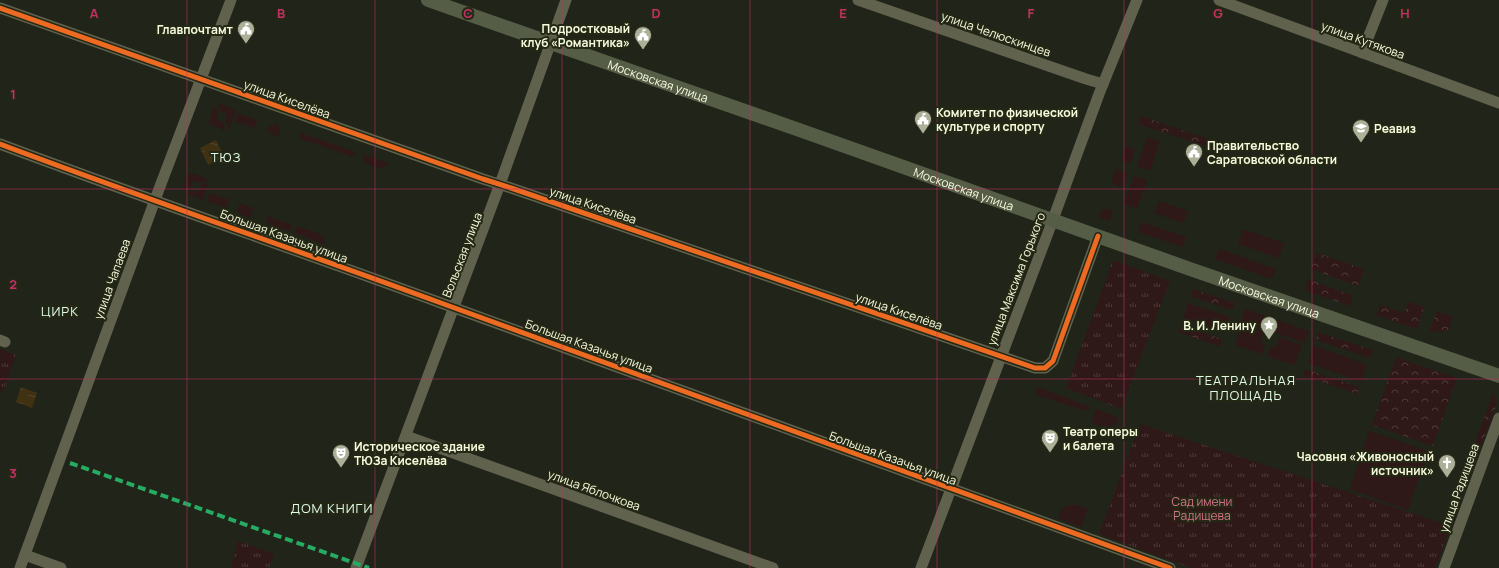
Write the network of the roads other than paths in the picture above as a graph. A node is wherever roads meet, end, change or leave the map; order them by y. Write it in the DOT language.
graph roads {
  1 [pos="231,0"];
  2 [pos="428,0"];
  3 [pos="566,0"];
  4 [pos="858,0"];
  5 [pos="1137,0"];
  6 [pos="1220,0"];
  7 [pos="1383,0"];
  8 [pos="0,8"];
  9 [pos="551,43"];
  10 [pos="1362,53"];
  11 [pos="201,79"];
  12 [pos="1103,84"];
  13 [pos="1499,103"];
  14 [pos="0,144"];
  15 [pos="500,184"];
  16 [pos="155,201"];
  17 [pos="1052,220"];
  18 [pos="1098,236"];
  19 [pos="453,308"];
  20 [pos="1001,356"];
  21 [pos="1499,376"];
  22 [pos="1499,418"];
  23 [pos="406,436"];
  24 [pos="951,489"];
  25 [pos="25,555"];
  26 [pos="20,568"];
  27 [pos="60,568"];
  28 [pos="356,568"];
  29 [pos="773,568"];
  30 [pos="921,568"];
  31 [pos="1170,568"];
  32 [pos="1444,568"];
  1 -- 11 [label="street, улица Чапаева"];
  2 -- 9 [label="main road, Московская улица"];
  3 -- 9 [label="street, Вольская улица"];
  4 -- 12 [label="street, улица Челюскинцев"];
  5 -- 12 [label="street, улица Максима Горького"];
  6 -- 10 [label="street, улица Кутякова"];
  7 -- 10 [label="street"];
  8 -- 11 [label="street, улица Киселёва"];
  9 -- 15 [label="street, Вольская улица"];
  9 -- 17 [label="main road, Московская улица"];
  10 -- 13 [label="street, улица Кутякова"];
  11 -- 15 [label="street, улица Киселёва"];
  11 -- 16 [label="street, улица Чапаева"];
  12 -- 17 [label="street, улица Максима Горького"];
  14 -- 16 [label="street, Большая Казачья улица"];
  15 -- 19 [label="street, Вольская улица"];
  15 -- 20 [label="street, улица Киселёва"];
  16 -- 19 [label="street, Большая Казачья улица"];
  16 -- 25 [label="street, улица Чапаева"];
  17 -- 18 [label="main road, Московская улица"];
  17 -- 20 [label="street, улица Максима Горького"];
  18 -- 20 [label="street, улица Киселёва"];
  18 -- 21 [label="main road, Московская улица"];
  19 -- 23 [label="street, Вольская улица"];
  19 -- 24 [label="street, Большая Казачья улица"];
  20 -- 24 [label="street, улица Максима Горького"];
  22 -- 32 [label="street, улица Радищева"];
  23 -- 28 [label="street, Вольская улица"];
  23 -- 29 [label="street, улица Яблочкова"];
  24 -- 30 [label="street, улица Максима Горького"];
  24 -- 31 [label="street, Большая Казачья улица"];
  25 -- 26 [label="street, улица Чапаева"];
  25 -- 27 [label="street"];
}
